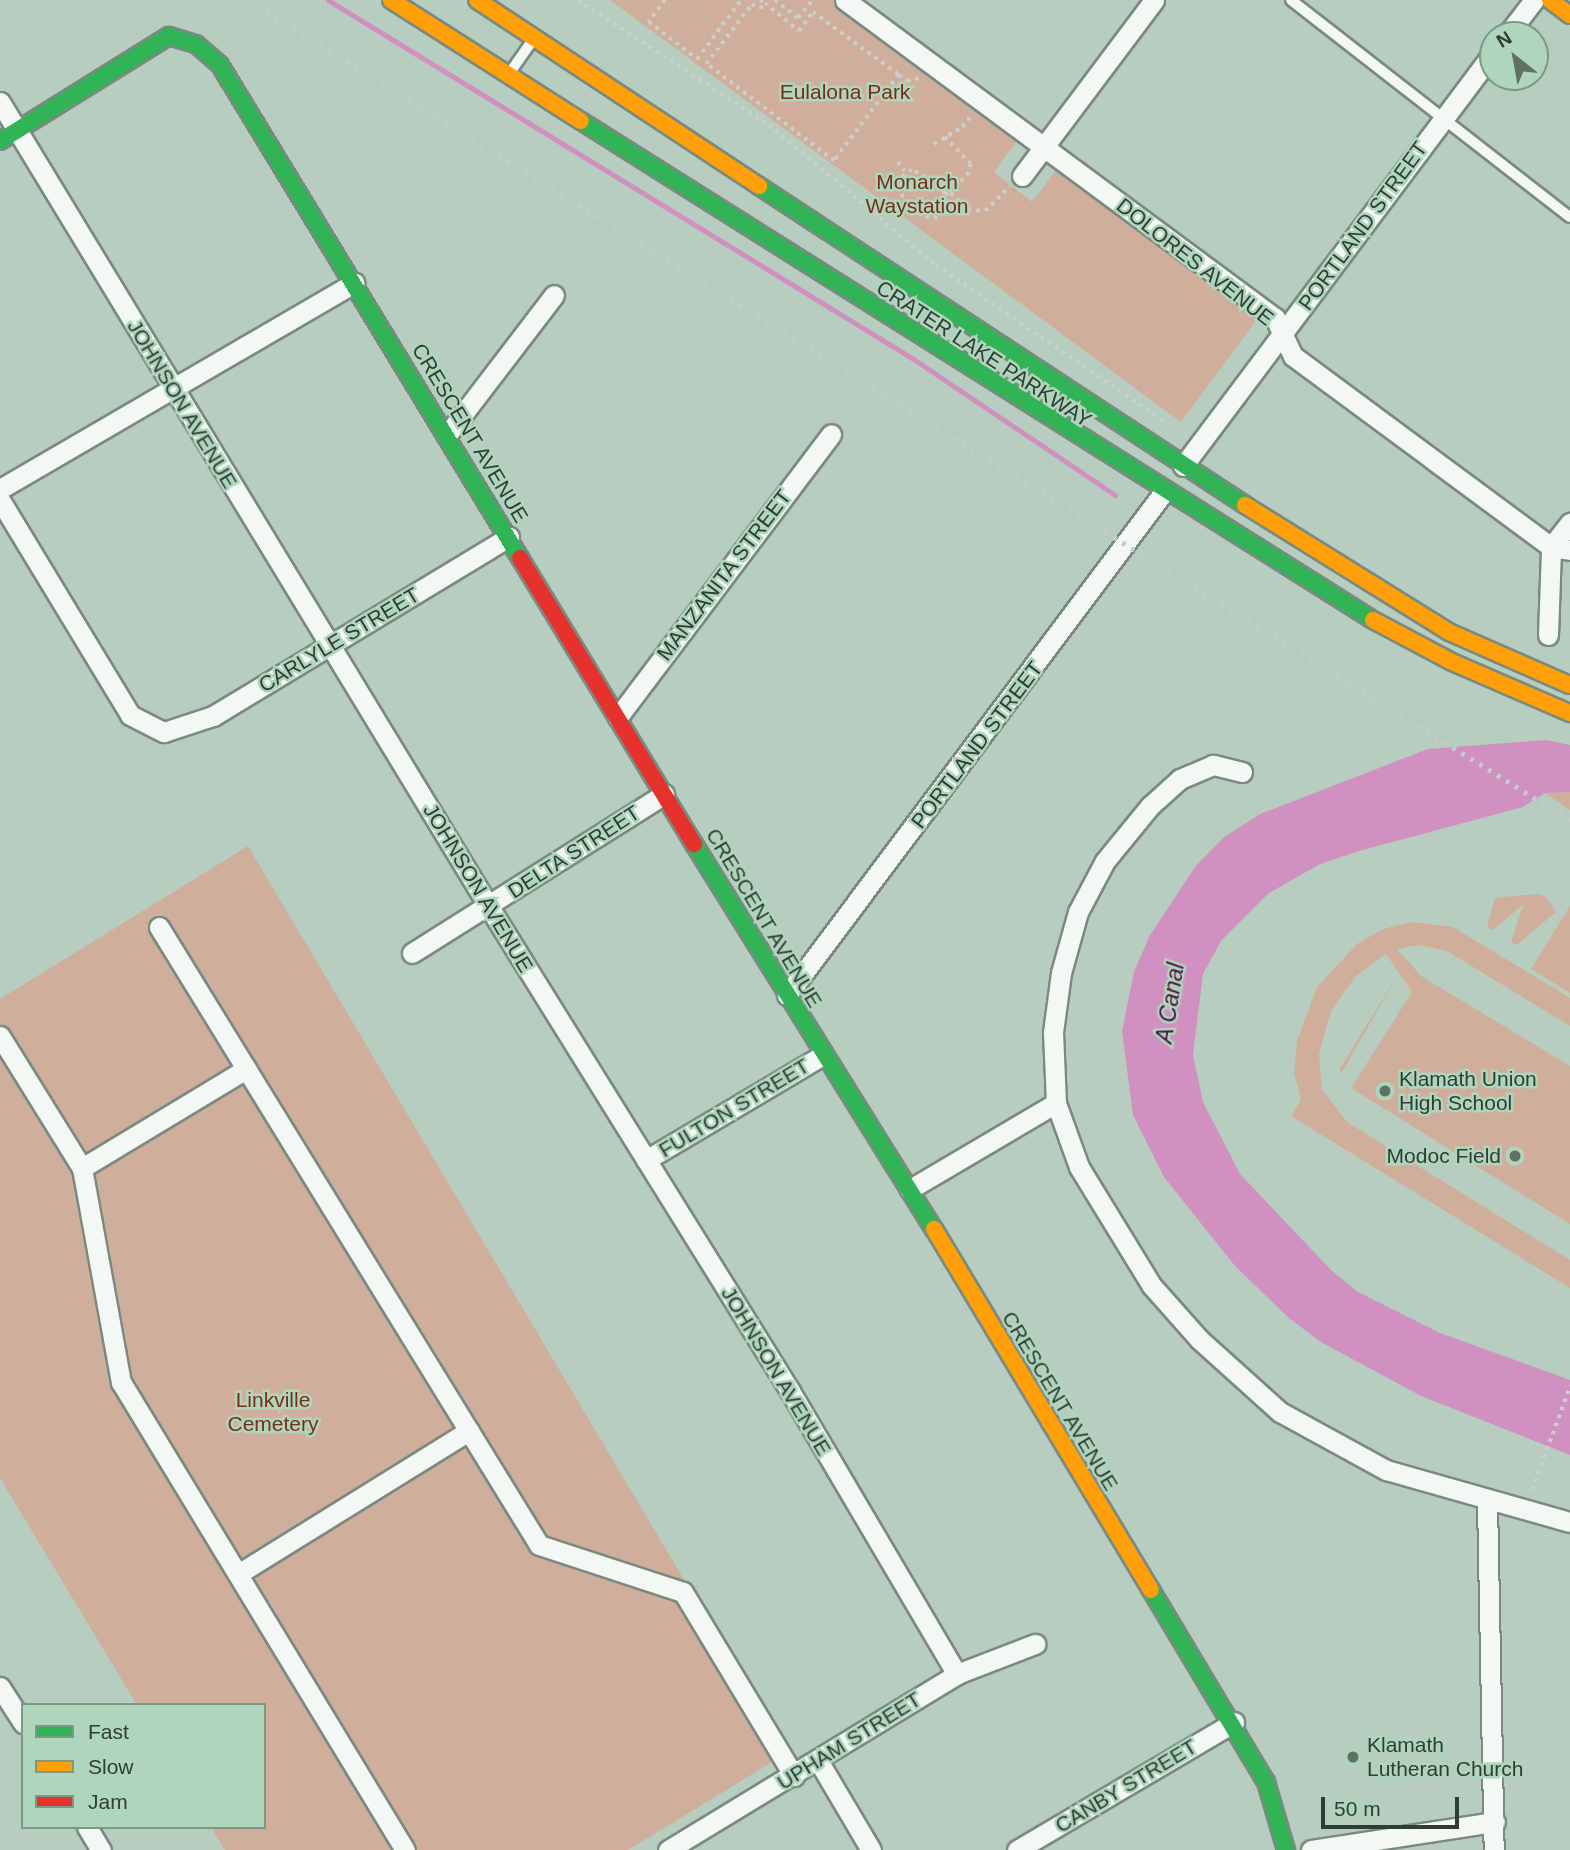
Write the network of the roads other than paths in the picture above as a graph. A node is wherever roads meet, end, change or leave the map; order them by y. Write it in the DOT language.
graph roads {
  1 [pos="391,0"];
  2 [pos="477,0"];
  3 [pos="845,0"];
  4 [pos="1154,0"];
  5 [pos="1290,0"];
  6 [pos="1534,0"];
  7 [pos="1550,0"];
  8 [pos="1570,15"];
  9 [pos="1518,21"];
  10 [pos="535,38"];
  11 [pos="1479,71"];
  12 [pos="509,74"];
  13 [pos="0,102"];
  14 [pos="1443,117"];
  15 [pos="17,130"];
  16 [pos="0,141"];
  17 [pos="1044,148"];
  18 [pos="1022,176"];
  19 [pos="1570,217"];
  20 [pos="354,283"];
  21 [pos="554,295"];
  22 [pos="1283,335"];
  23 [pos="173,390"];
  24 [pos="831,434"];
  25 [pos="447,435"];
  26 [pos="1183,466"];
  27 [pos="0,489"];
  28 [pos="1163,493"];
  29 [pos="0,500"];
  30 [pos="1570,523"];
  31 [pos="509,537"];
  32 [pos="1561,548"];
  33 [pos="1335,564"];
  34 [pos="1548,635"];
  35 [pos="330,645"];
  36 [pos="1570,685"];
  37 [pos="1570,713"];
  38 [pos="618,717"];
  39 [pos="1242,772"];
  40 [pos="664,794"];
  41 [pos="489,907"];
  42 [pos="159,928"];
  43 [pos="412,953"];
  44 [pos="787,995"];
  45 [pos="0,1036"];
  46 [pos="822,1055"];
  47 [pos="246,1069"];
  48 [pos="1056,1103"];
  49 [pos="646,1160"];
  50 [pos="82,1168"];
  51 [pos="910,1189"];
  52 [pos="469,1431"];
  53 [pos="1487,1501"];
  54 [pos="1570,1522"];
  55 [pos="238,1574"];
  56 [pos="1035,1644"];
  57 [pos="957,1674"];
  58 [pos="0,1687"];
  59 [pos="21,1720"];
  60 [pos="1234,1721"];
  61 [pos="819,1762"];
  62 [pos="794,1776"];
  63 [pos="1495,1822"];
  64 [pos="88,1829"];
  65 [pos="99,1849"];
  66 [pos="405,1850"];
  67 [pos="668,1850"];
  68 [pos="871,1850"];
  69 [pos="1017,1850"];
  70 [pos="1286,1850"];
  71 [pos="1311,1850"];
  72 [pos="1494,1850"];
  1 -- 12 [label="main road, CRATER LAKE PARKWAY"];
  2 -- 10 [label="main road, CRATER LAKE PARKWAY"];
  3 -- 17 [label="street, DOLORES AVENUE"];
  4 -- 17 [label="street"];
  5 -- 14 [label="lane"];
  6 -- 9 [label="street"];
  7 -- 8 [label="main road"];
  10 -- 12 [label="lane"];
  10 -- 26 [label="main road, CRATER LAKE PARKWAY"];
  11 -- 14 [label="street, PORTLAND STREET"];
  12 -- 28 [label="main road, CRATER LAKE PARKWAY"];
  13 -- 15 [label="street, JOHNSON AVENUE"];
  14 -- 19 [label="lane"];
  14 -- 22 [label="street, PORTLAND STREET"];
  15 -- 16 [label="main road"];
  15 -- 20 [label="main road, CRESCENT AVENUE"];
  15 -- 23 [label="street, JOHNSON AVENUE"];
  17 -- 18 [label="street"];
  17 -- 22 [label="street, DOLORES AVENUE"];
  20 -- 23 [label="street"];
  20 -- 25 [label="main road, CRESCENT AVENUE"];
  21 -- 25 [label="street"];
  22 -- 26 [label="street, PORTLAND STREET"];
  22 -- 32 [label="street, DOLORES AVENUE"];
  23 -- 27 [label="street"];
  23 -- 35 [label="street, JOHNSON AVENUE"];
  24 -- 38 [label="street, MANZANITA STREET"];
  25 -- 31 [label="main road, CRESCENT AVENUE"];
  26 -- 33 [label="main road, CRATER LAKE PARKWAY"];
  28 -- 33 [label="main road"];
  28 -- 37 [label="main road, CRATER LAKE PARKWAY"];
  28 -- 44 [label="street, PORTLAND STREET"];
  29 -- 35 [label="street, CARLYLE STREET"];
  30 -- 32 [label="street"];
  31 -- 35 [label="street, CARLYLE STREET"];
  31 -- 38 [label="main road, CRESCENT AVENUE"];
  32 -- 34 [label="street"];
  33 -- 36 [label="main road, CRATER LAKE PARKWAY"];
  35 -- 41 [label="street, JOHNSON AVENUE"];
  38 -- 40 [label="main road, CRESCENT AVENUE"];
  39 -- 48 [label="street"];
  40 -- 41 [label="street, DELTA STREET"];
  40 -- 44 [label="main road, CRESCENT AVENUE"];
  41 -- 43 [label="street, DELTA STREET"];
  41 -- 49 [label="street, JOHNSON AVENUE"];
  42 -- 47 [label="street"];
  44 -- 46 [label="main road, CRESCENT AVENUE"];
  45 -- 50 [label="street"];
  46 -- 49 [label="street, FULTON STREET"];
  46 -- 51 [label="main road, CRESCENT AVENUE"];
  47 -- 50 [label="street"];
  47 -- 52 [label="street"];
  48 -- 51 [label="street"];
  48 -- 53 [label="street"];
  49 -- 57 [label="street, JOHNSON AVENUE"];
  50 -- 55 [label="street"];
  51 -- 60 [label="main road, CRESCENT AVENUE"];
  52 -- 55 [label="street"];
  52 -- 62 [label="street"];
  53 -- 54 [label="street"];
  53 -- 63 [label="street"];
  55 -- 66 [label="street"];
  56 -- 57 [label="street, UPHAM STREET"];
  57 -- 61 [label="street, UPHAM STREET"];
  58 -- 59 [label="street"];
  60 -- 69 [label="street, CANBY STREET"];
  60 -- 70 [label="main road, CRESCENT AVENUE"];
  61 -- 62 [label="street, UPHAM STREET"];
  61 -- 68 [label="street"];
  62 -- 67 [label="street, UPHAM STREET"];
  63 -- 71 [label="street"];
  63 -- 72 [label="street"];
  64 -- 65 [label="street"];
}
